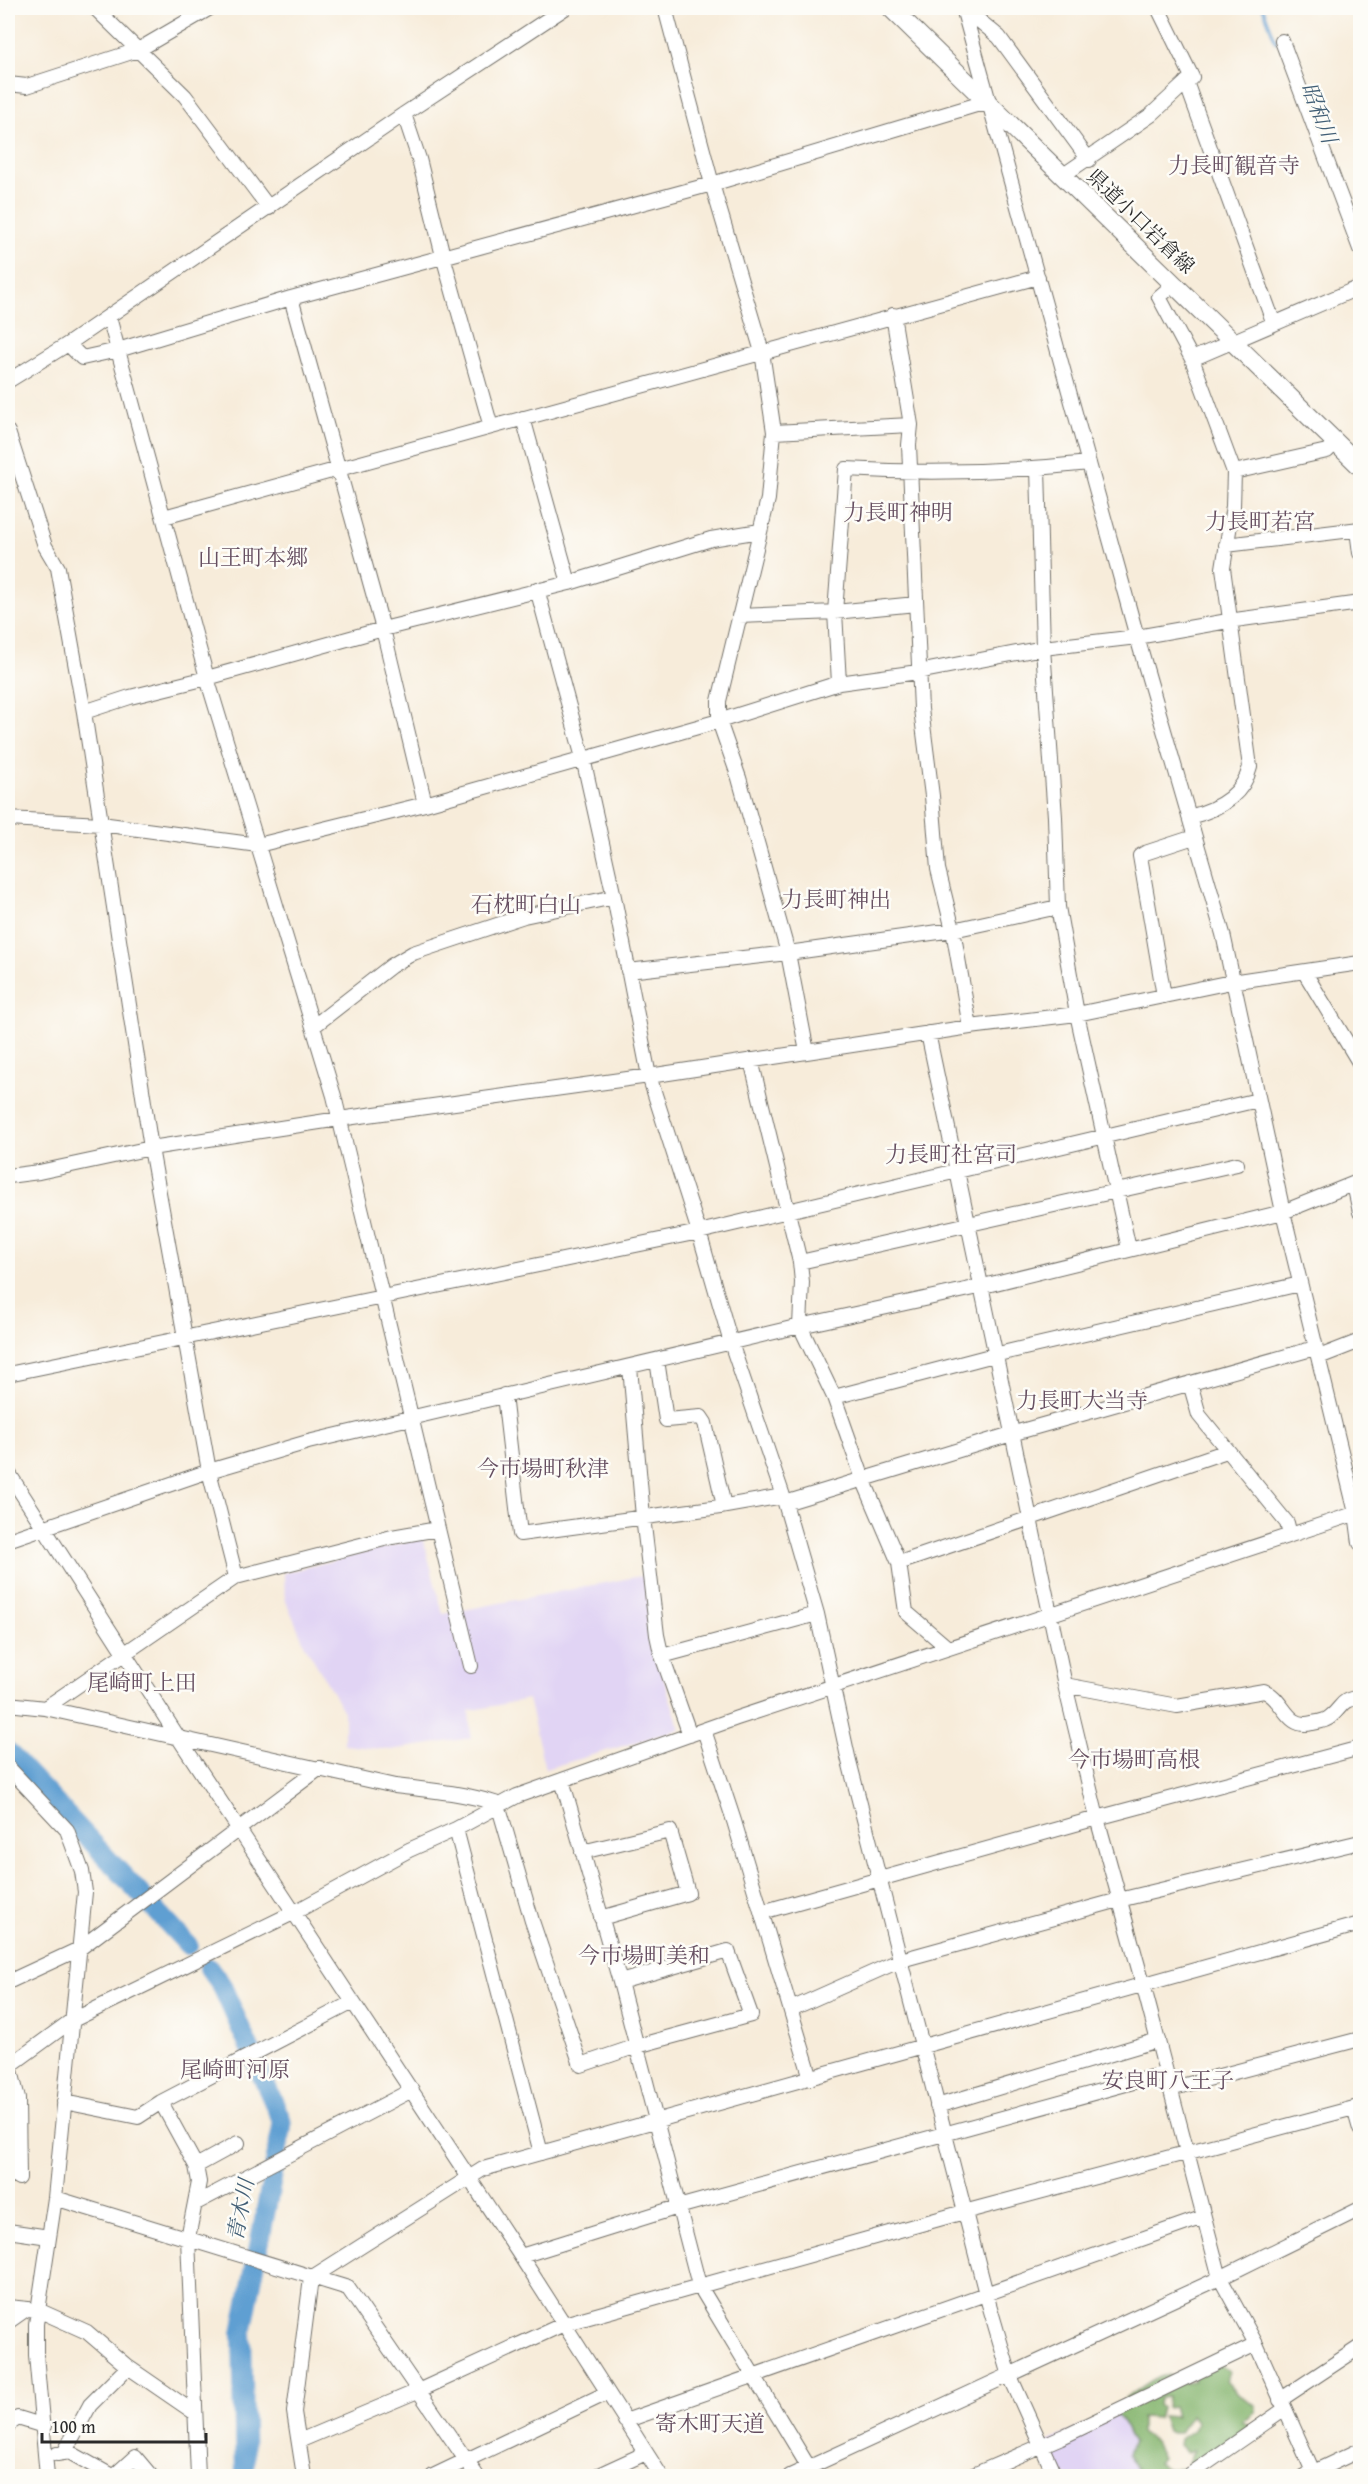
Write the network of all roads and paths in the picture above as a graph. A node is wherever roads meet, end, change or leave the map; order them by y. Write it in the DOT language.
graph roads {
  1 [pos="95,8"];
  2 [pos="210,8"];
  3 [pos="565,8"];
  4 [pos="666,8"];
  5 [pos="891,8"];
  6 [pos="963,8"];
  7 [pos="1158,8"];
  8 [pos="1282,41"];
  9 [pos="138,50"];
  10 [pos="1186,82"];
  11 [pos="8,84"];
  12 [pos="991,105"];
  13 [pos="404,114"];
  14 [pos="1089,160"];
  15 [pos="1062,176"];
  16 [pos="712,184"];
  17 [pos="269,208"];
  18 [pos="1360,249"];
  19 [pos="443,256"];
  20 [pos="1038,277"];
  21 [pos="1173,285"];
  22 [pos="1360,287"];
  23 [pos="291,298"];
  24 [pos="893,315"];
  25 [pos="109,317"];
  26 [pos="1274,324"];
  27 [pos="1231,340"];
  28 [pos="68,344"];
  29 [pos="118,350"];
  30 [pos="762,352"];
  31 [pos="1192,359"];
  32 [pos="8,381"];
  33 [pos="523,418"];
  34 [pos="910,425"];
  35 [pos="491,427"];
  36 [pos="8,432"];
  37 [pos="774,432"];
  38 [pos="1336,442"];
  39 [pos="1089,463"];
  40 [pos="1360,466"];
  41 [pos="1038,468"];
  42 [pos="339,469"];
  43 [pos="1234,472"];
  44 [pos="912,473"];
  45 [pos="164,517"];
  46 [pos="1359,530"];
  47 [pos="760,531"];
  48 [pos="1227,545"];
  49 [pos="1360,553"];
  50 [pos="569,583"];
  51 [pos="537,589"];
  52 [pos="1360,603"];
  53 [pos="916,604"];
  54 [pos="835,612"];
  55 [pos="739,616"];
  56 [pos="1228,621"];
  57 [pos="382,629"];
  58 [pos="1137,637"];
  59 [pos="1043,648"];
  60 [pos="918,672"];
  61 [pos="207,678"];
  62 [pos="839,683"];
  63 [pos="84,712"];
  64 [pos="719,721"];
  65 [pos="583,758"];
  66 [pos="426,804"];
  67 [pos="1190,817"];
  68 [pos="8,819"];
  69 [pos="101,824"];
  70 [pos="1194,837"];
  71 [pos="258,845"];
  72 [pos="614,897"];
  73 [pos="1058,907"];
  74 [pos="953,930"];
  75 [pos="788,953"];
  76 [pos="1360,963"];
  77 [pos="628,971"];
  78 [pos="1305,973"];
  79 [pos="1231,982"];
  80 [pos="1164,996"];
  81 [pos="1077,1014"];
  82 [pos="314,1026"];
  83 [pos="970,1027"];
  84 [pos="928,1033"];
  85 [pos="807,1052"];
  86 [pos="751,1060"];
  87 [pos="1360,1064"];
  88 [pos="649,1076"];
  89 [pos="1258,1100"];
  90 [pos="339,1119"];
  91 [pos="1104,1135"];
  92 [pos="151,1148"];
  93 [pos="1237,1164"];
  94 [pos="957,1171"];
  95 [pos="8,1176"];
  96 [pos="1357,1182"];
  97 [pos="1116,1191"];
  98 [pos="789,1211"];
  99 [pos="1283,1212"];
  100 [pos="1360,1212"];
  101 [pos="968,1224"];
  102 [pos="699,1232"];
  103 [pos="1129,1249"];
  104 [pos="800,1262"];
  105 [pos="1300,1284"];
  106 [pos="981,1287"];
  107 [pos="383,1298"];
  108 [pos="800,1326"];
  109 [pos="186,1337"];
  110 [pos="1360,1341"];
  111 [pos="731,1343"];
  112 [pos="1317,1352"];
  113 [pos="994,1355"];
  114 [pos="657,1360"];
  115 [pos="630,1367"];
  116 [pos="8,1374"];
  117 [pos="1190,1383"];
  118 [pos="504,1395"];
  119 [pos="834,1397"];
  120 [pos="412,1417"];
  121 [pos="1012,1434"];
  122 [pos="1227,1451"];
  123 [pos="208,1471"];
  124 [pos="8,1472"];
  125 [pos="863,1479"];
  126 [pos="784,1499"];
  127 [pos="724,1506"];
  128 [pos="1358,1513"];
  129 [pos="643,1517"];
  130 [pos="1029,1517"];
  131 [pos="44,1528"];
  132 [pos="438,1529"];
  133 [pos="1290,1535"];
  134 [pos="8,1540"];
  135 [pos="1360,1543"];
  136 [pos="899,1563"];
  137 [pos="236,1577"];
  138 [pos="817,1614"];
  139 [pos="1049,1614"];
  140 [pos="948,1648"];
  141 [pos="124,1652"];
  142 [pos="662,1656"];
  143 [pos="471,1666"];
  144 [pos="1065,1685"];
  145 [pos="833,1687"];
  146 [pos="1360,1698"];
  147 [pos="8,1701"];
  148 [pos="45,1708"];
  149 [pos="704,1730"];
  150 [pos="690,1735"];
  151 [pos="178,1737"];
  152 [pos="1360,1748"];
  153 [pos="8,1767"];
  154 [pos="320,1768"];
  155 [pos="562,1780"];
  156 [pos="498,1804"];
  157 [pos="1097,1818"];
  158 [pos="239,1829"];
  159 [pos="456,1829"];
  160 [pos="1360,1842"];
  161 [pos="582,1852"];
  162 [pos="879,1880"];
  163 [pos="1119,1900"];
  164 [pos="295,1912"];
  165 [pos="762,1912"];
  166 [pos="601,1918"];
  167 [pos="1360,1924"];
  168 [pos="79,1949"];
  169 [pos="901,1960"];
  170 [pos="8,1982"];
  171 [pos="620,1982"];
  172 [pos="1143,1984"];
  173 [pos="353,2002"];
  174 [pos="791,2009"];
  175 [pos="71,2021"];
  176 [pos="1360,2039"];
  177 [pos="1158,2040"];
  178 [pos="637,2046"];
  179 [pos="922,2046"];
  180 [pos="8,2063"];
  181 [pos="1166,2073"];
  182 [pos="811,2078"];
  183 [pos="1170,2089"];
  184 [pos="412,2090"];
  185 [pos="64,2102"];
  186 [pos="161,2102"];
  187 [pos="937,2106"];
  188 [pos="657,2121"];
  189 [pos="1360,2129"];
  190 [pos="944,2134"];
  191 [pos="238,2144"];
  192 [pos="1187,2152"];
  193 [pos="541,2154"];
  194 [pos="196,2166"];
  195 [pos="8,2171"];
  196 [pos="469,2177"];
  197 [pos="55,2198"];
  198 [pos="196,2203"];
  199 [pos="678,2207"];
  200 [pos="1360,2209"];
  201 [pos="964,2212"];
  202 [pos="1204,2217"];
  203 [pos="8,2231"];
  204 [pos="49,2237"];
  205 [pos="188,2238"];
  206 [pos="521,2256"];
  207 [pos="312,2278"];
  208 [pos="1220,2278"];
  209 [pos="699,2285"];
  210 [pos="986,2294"];
  211 [pos="8,2307"];
  212 [pos="31,2310"];
  213 [pos="8,2322"];
  214 [pos="564,2324"];
  215 [pos="1256,2344"];
  216 [pos="1360,2347"];
  217 [pos="128,2367"];
  218 [pos="754,2376"];
  219 [pos="1010,2376"];
  220 [pos="420,2390"];
  221 [pos="607,2393"];
  222 [pos="1283,2405"];
  223 [pos="195,2413"];
  224 [pos="625,2421"];
  225 [pos="8,2425"];
  226 [pos="44,2426"];
  227 [pos="299,2441"];
  228 [pos="1041,2445"];
  229 [pos="1360,2450"];
  230 [pos="64,2453"];
  231 [pos="646,2453"];
  232 [pos="46,2454"];
  233 [pos="466,2460"];
  234 [pos="812,2472"];
  235 [pos="1311,2475"];
  236 [pos="47,2476"];
  237 [pos="113,2476"];
  238 [pos="151,2476"];
  239 [pos="198,2476"];
  240 [pos="304,2476"];
  241 [pos="433,2476"];
  242 [pos="477,2476"];
  243 [pos="596,2476"];
  244 [pos="661,2476"];
  245 [pos="790,2476"];
  246 [pos="971,2476"];
  247 [pos="1055,2476"];
  248 [pos="1188,2476"];
  1 -- 9 [label="street"];
  2 -- 9 [label="street"];
  3 -- 13 [label="street"];
  4 -- 16 [label="street"];
  5 -- 12 [label="main road, 県道小口岩倉線"];
  6 -- 12 [label="street"];
  6 -- 14 [label="street"];
  7 -- 10 [label="street"];
  8 -- 18 [label="street"];
  9 -- 11 [label="street"];
  9 -- 17 [label="street"];
  10 -- 14 [label="street"];
  10 -- 26 [label="street"];
  12 -- 15 [label="main road, 県道小口岩倉線"];
  12 -- 16 [label="street"];
  12 -- 20 [label="street"];
  13 -- 17 [label="street"];
  13 -- 19 [label="street"];
  14 -- 15 [label="street"];
  15 -- 21 [label="main road, 県道小口岩倉線"];
  16 -- 19 [label="street"];
  16 -- 30 [label="street"];
  17 -- 25 [label="street"];
  19 -- 23 [label="street"];
  19 -- 35 [label="street"];
  20 -- 24 [label="street"];
  20 -- 39 [label="street"];
  21 -- 27 [label="main road, 県道小口岩倉線"];
  21 -- 31 [label="street"];
  22 -- 26 [label="street"];
  23 -- 29 [label="street"];
  23 -- 42 [label="street"];
  24 -- 30 [label="street"];
  24 -- 34 [label="street"];
  25 -- 28 [label="street"];
  25 -- 29 [label="street"];
  26 -- 27 [label="street"];
  27 -- 31 [label="street"];
  27 -- 38 [label="main road, 県道小口岩倉線"];
  28 -- 29 [label="street"];
  28 -- 32 [label="street"];
  29 -- 45 [label="street"];
  30 -- 33 [label="street"];
  30 -- 37 [label="street"];
  31 -- 43 [label="street"];
  33 -- 35 [label="street"];
  33 -- 50 [label="street"];
  34 -- 37 [label="street"];
  34 -- 44 [label="street"];
  35 -- 42 [label="street"];
  36 -- 63 [label="street"];
  37 -- 47 [label="street"];
  38 -- 40 [label="main road, 県道小口岩倉線"];
  38 -- 43 [label="street"];
  39 -- 41 [label="street"];
  39 -- 58 [label="street"];
  41 -- 44 [label="street"];
  41 -- 59 [label="street"];
  42 -- 45 [label="street"];
  42 -- 57 [label="street"];
  43 -- 48 [label="street"];
  44 -- 53 [label="street"];
  44 -- 54 [label="street"];
  45 -- 61 [label="street"];
  46 -- 48 [label="street"];
  46 -- 49 [label="street"];
  47 -- 50 [label="street"];
  47 -- 55 [label="street"];
  48 -- 56 [label="street"];
  50 -- 51 [label="street"];
  51 -- 57 [label="street"];
  51 -- 65 [label="street"];
  52 -- 56 [label="street"];
  53 -- 54 [label="street"];
  53 -- 60 [label="street"];
  54 -- 55 [label="street"];
  54 -- 62 [label="street"];
  55 -- 64 [label="street"];
  56 -- 58 [label="street"];
  56 -- 67 [label="street"];
  57 -- 61 [label="street"];
  57 -- 66 [label="street"];
  58 -- 59 [label="street"];
  58 -- 67 [label="street"];
  59 -- 60 [label="street"];
  59 -- 73 [label="street"];
  60 -- 62 [label="street"];
  60 -- 74 [label="street"];
  61 -- 63 [label="street"];
  61 -- 71 [label="street"];
  62 -- 64 [label="street"];
  63 -- 69 [label="street"];
  64 -- 65 [label="street"];
  64 -- 75 [label="street"];
  65 -- 66 [label="street"];
  65 -- 72 [label="street"];
  66 -- 71 [label="street"];
  67 -- 70 [label="street"];
  68 -- 69 [label="street"];
  69 -- 71 [label="street"];
  69 -- 92 [label="street"];
  70 -- 79 [label="street"];
  70 -- 80 [label="street"];
  71 -- 82 [label="street"];
  72 -- 77 [label="street"];
  72 -- 82 [label="street"];
  73 -- 74 [label="street"];
  73 -- 81 [label="street"];
  74 -- 75 [label="street"];
  74 -- 83 [label="street"];
  75 -- 77 [label="street"];
  75 -- 85 [label="street"];
  76 -- 78 [label="street"];
  77 -- 88 [label="street"];
  78 -- 79 [label="street"];
  78 -- 87 [label="street"];
  79 -- 80 [label="street"];
  79 -- 89 [label="street"];
  80 -- 81 [label="street"];
  81 -- 83 [label="street"];
  81 -- 91 [label="street"];
  82 -- 90 [label="street"];
  83 -- 84 [label="street"];
  84 -- 85 [label="street"];
  84 -- 94 [label="street"];
  85 -- 86 [label="street"];
  86 -- 88 [label="street"];
  86 -- 98 [label="street"];
  88 -- 90 [label="street"];
  88 -- 102 [label="street"];
  89 -- 91 [label="street"];
  89 -- 99 [label="street"];
  90 -- 92 [label="street"];
  90 -- 107 [label="street"];
  91 -- 94 [label="street"];
  91 -- 97 [label="street"];
  92 -- 95 [label="street"];
  92 -- 109 [label="street"];
  93 -- 97 [label="street"];
  94 -- 98 [label="street"];
  94 -- 101 [label="street"];
  96 -- 99 [label="street"];
  96 -- 100 [label="street"];
  97 -- 101 [label="street"];
  97 -- 103 [label="street"];
  98 -- 102 [label="street"];
  98 -- 104 [label="street"];
  99 -- 103 [label="street"];
  99 -- 105 [label="street"];
  101 -- 104 [label="street"];
  101 -- 106 [label="street"];
  102 -- 107 [label="street"];
  102 -- 111 [label="street"];
  103 -- 106 [label="street"];
  104 -- 108 [label="street"];
  105 -- 112 [label="street"];
  105 -- 113 [label="street"];
  106 -- 108 [label="street"];
  106 -- 113 [label="street"];
  107 -- 109 [label="street"];
  107 -- 120 [label="street"];
  108 -- 111 [label="street"];
  108 -- 119 [label="street"];
  109 -- 116 [label="street"];
  109 -- 123 [label="street"];
  110 -- 112 [label="street"];
  111 -- 114 [label="street"];
  111 -- 126 [label="street"];
  112 -- 117 [label="street"];
  112 -- 128 [label="street"];
  113 -- 119 [label="street"];
  113 -- 121 [label="street"];
  114 -- 115 [label="street"];
  114 -- 127 [label="street"];
  115 -- 118 [label="street"];
  115 -- 129 [label="street"];
  117 -- 121 [label="street"];
  117 -- 122 [label="street"];
  118 -- 120 [label="street"];
  118 -- 129 [label="street"];
  119 -- 125 [label="street"];
  120 -- 123 [label="street"];
  120 -- 132 [label="street"];
  121 -- 125 [label="street"];
  121 -- 130 [label="street"];
  122 -- 130 [label="street"];
  122 -- 133 [label="street"];
  123 -- 131 [label="street"];
  123 -- 137 [label="street"];
  124 -- 131 [label="street"];
  125 -- 126 [label="street"];
  125 -- 136 [label="street"];
  126 -- 127 [label="street"];
  126 -- 138 [label="street"];
  127 -- 129 [label="street"];
  128 -- 133 [label="street"];
  128 -- 135 [label="street"];
  129 -- 142 [label="street"];
  130 -- 136 [label="street"];
  130 -- 139 [label="street"];
  131 -- 134 [label="street"];
  131 -- 141 [label="street"];
  132 -- 137 [label="street"];
  132 -- 143 [label="street"];
  133 -- 139 [label="street"];
  136 -- 140 [label="street"];
  137 -- 141 [label="street"];
  138 -- 142 [label="street"];
  138 -- 145 [label="street"];
  139 -- 140 [label="street"];
  139 -- 144 [label="street"];
  140 -- 145 [label="street"];
  141 -- 148 [label="street"];
  141 -- 151 [label="street"];
  142 -- 150 [label="street"];
  144 -- 146 [label="street"];
  144 -- 157 [label="street"];
  145 -- 149 [label="street"];
  145 -- 162 [label="street"];
  147 -- 148 [label="street"];
  148 -- 151 [label="street"];
  149 -- 150 [label="street"];
  149 -- 165 [label="street"];
  150 -- 155 [label="street"];
  151 -- 154 [label="street"];
  151 -- 158 [label="street"];
  152 -- 157 [label="street"];
  153 -- 168 [label="street"];
  154 -- 156 [label="street"];
  154 -- 158 [label="street"];
  155 -- 156 [label="street"];
  155 -- 161 [label="street"];
  156 -- 159 [label="street"];
  156 -- 178 [label="street"];
  157 -- 162 [label="street"];
  157 -- 163 [label="street"];
  158 -- 164 [label="street"];
  158 -- 168 [label="street"];
  159 -- 164 [label="street"];
  159 -- 193 [label="street"];
  160 -- 163 [label="street"];
  161 -- 166 [label="street"];
  161 -- 166 [label="street"];
  162 -- 165 [label="street"];
  162 -- 169 [label="street"];
  163 -- 169 [label="street"];
  163 -- 172 [label="street"];
  164 -- 173 [label="street"];
  164 -- 175 [label="street"];
  165 -- 174 [label="street"];
  166 -- 171 [label="street"];
  167 -- 172 [label="street"];
  168 -- 170 [label="street"];
  168 -- 175 [label="street"];
  169 -- 174 [label="street"];
  169 -- 179 [label="street"];
  171 -- 178 [label="street"];
  171 -- 178 [label="street"];
  172 -- 177 [label="street"];
  172 -- 179 [label="street"];
  173 -- 184 [label="street"];
  173 -- 186 [label="street"];
  174 -- 182 [label="street"];
  175 -- 180 [label="street"];
  175 -- 185 [label="street"];
  176 -- 183 [label="street"];
  177 -- 181 [label="street"];
  177 -- 187 [label="street"];
  178 -- 188 [label="street"];
  179 -- 182 [label="street"];
  179 -- 187 [label="street"];
  180 -- 195 [label="street"];
  181 -- 183 [label="street"];
  181 -- 190 [label="street"];
  182 -- 188 [label="street"];
  183 -- 192 [label="street"];
  184 -- 196 [label="street"];
  184 -- 198 [label="street"];
  185 -- 186 [label="street"];
  185 -- 197 [label="street"];
  186 -- 194 [label="street"];
  187 -- 190 [label="street"];
  188 -- 193 [label="street"];
  188 -- 199 [label="street"];
  189 -- 192 [label="street"];
  190 -- 199 [label="street"];
  190 -- 201 [label="street"];
  191 -- 194 [label="street"];
  192 -- 201 [label="street"];
  192 -- 202 [label="street"];
  193 -- 196 [label="street"];
  194 -- 198 [label="street"];
  196 -- 206 [label="street"];
  196 -- 207 [label="street"];
  197 -- 204 [label="street"];
  197 -- 205 [label="street"];
  198 -- 205 [label="street"];
  199 -- 206 [label="street"];
  199 -- 209 [label="street"];
  200 -- 208 [label="street"];
  201 -- 209 [label="street"];
  201 -- 210 [label="street"];
  202 -- 208 [label="street"];
  202 -- 210 [label="street"];
  203 -- 204 [label="street"];
  204 -- 212 [label="street"];
  205 -- 207 [label="street"];
  205 -- 223 [label="street"];
  206 -- 214 [label="street"];
  207 -- 220 [label="street"];
  207 -- 227 [label="street"];
  208 -- 215 [label="street"];
  208 -- 219 [label="street"];
  209 -- 214 [label="street"];
  209 -- 218 [label="street"];
  210 -- 218 [label="street"];
  210 -- 219 [label="street"];
  211 -- 212 [label="street"];
  212 -- 213 [label="street"];
  212 -- 217 [label="street"];
  212 -- 226 [label="street"];
  214 -- 220 [label="street"];
  214 -- 221 [label="street"];
  215 -- 222 [label="street"];
  215 -- 228 [label="street"];
  216 -- 222 [label="street"];
  217 -- 223 [label="street"];
  217 -- 230 [label="street"];
  218 -- 224 [label="street"];
  218 -- 234 [label="street"];
  219 -- 228 [label="street"];
  219 -- 234 [label="street"];
  220 -- 227 [label="street"];
  220 -- 233 [label="street"];
  221 -- 224 [label="street"];
  221 -- 233 [label="street"];
  222 -- 235 [label="street"];
  222 -- 248 [label="street"];
  223 -- 239 [label="street"];
  224 -- 231 [label="street"];
  225 -- 226 [label="street"];
  226 -- 232 [label="street"];
  227 -- 240 [label="street"];
  228 -- 246 [label="street"];
  228 -- 247 [label="street"];
  229 -- 235 [label="street"];
  230 -- 232 [label="street"];
  230 -- 237 [label="street"];
  231 -- 243 [label="street"];
  231 -- 244 [label="street"];
  232 -- 236 [label="street"];
  233 -- 241 [label="street"];
  233 -- 242 [label="street"];
  234 -- 245 [label="street"];
  237 -- 238 [label="street"];
}
